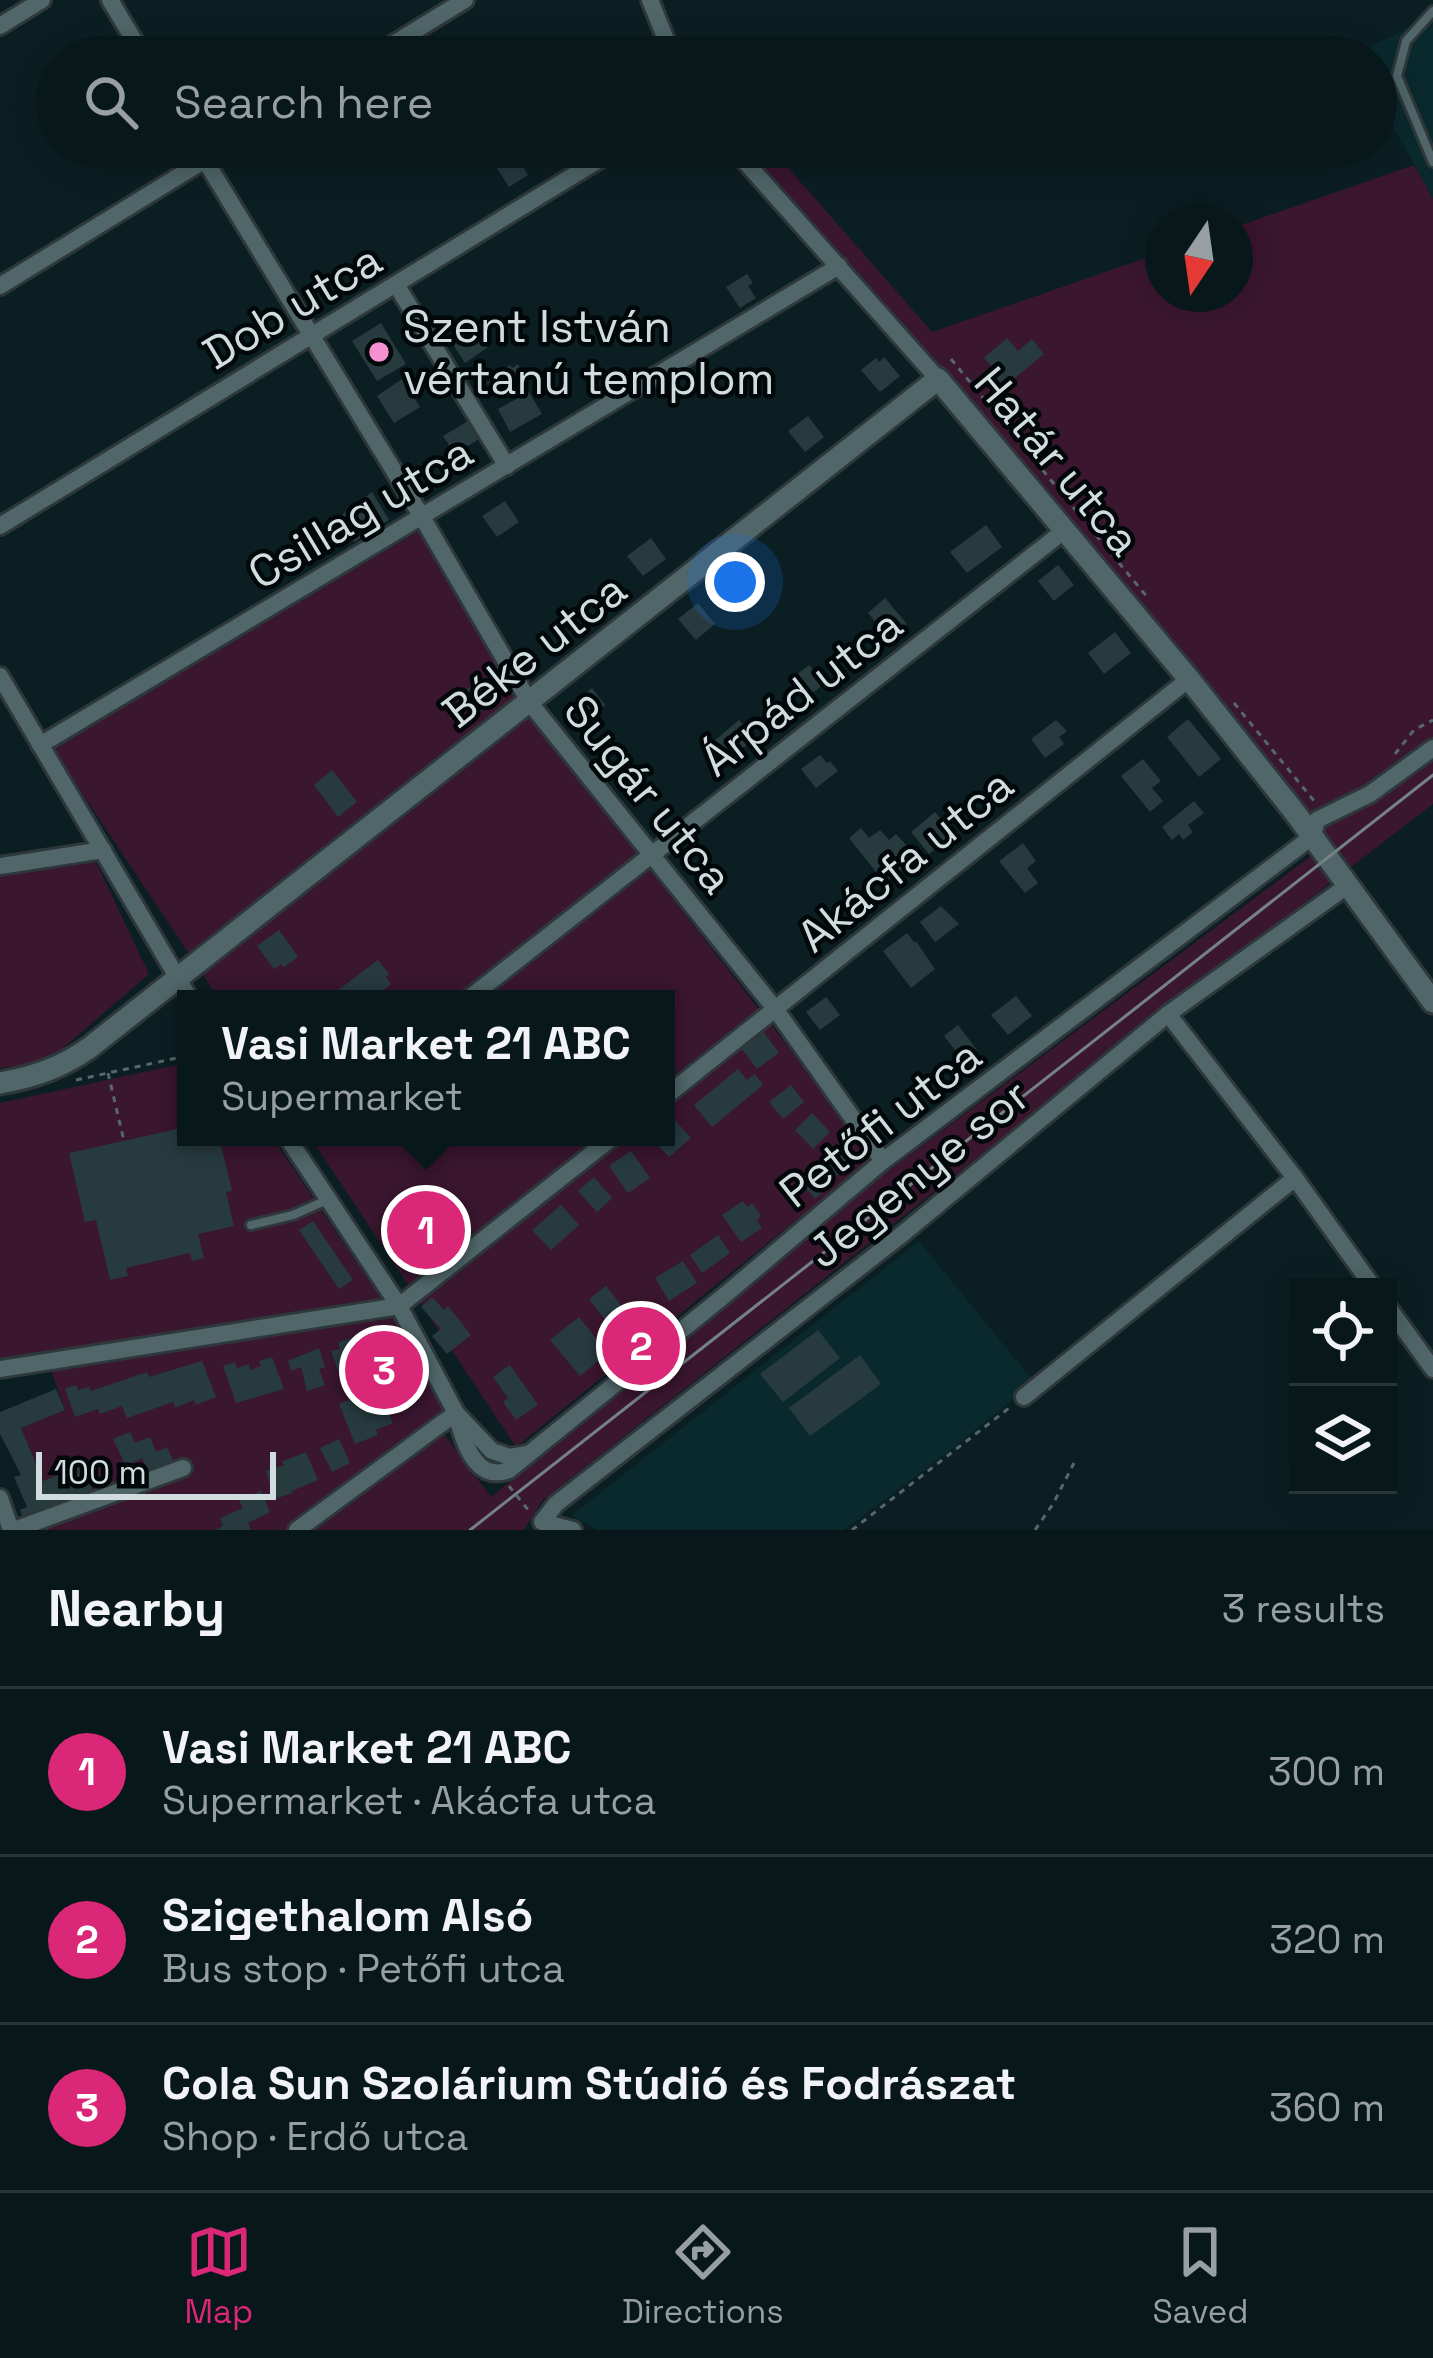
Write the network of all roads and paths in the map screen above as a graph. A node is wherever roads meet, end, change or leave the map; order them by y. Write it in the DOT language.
graph roads {
  1 [pos="42,0"];
  2 [pos="110,0"];
  3 [pos="465,0"];
  4 [pos="650,0"];
  5 [pos="1433,11"];
  6 [pos="0,26"];
  7 [pos="131,36"];
  8 [pos="406,36"];
  9 [pos="665,36"];
  10 [pos="1433,162"];
  11 [pos="178,168"];
  12 [pos="210,168"];
  13 [pos="586,168"];
  14 [pos="751,168"];
  15 [pos="839,266"];
  16 [pos="0,286"];
  17 [pos="397,286"];
  18 [pos="310,336"];
  19 [pos="951,358"];
  20 [pos="938,379"];
  21 [pos="507,466"];
  22 [pos="422,517"];
  23 [pos="0,526"];
  24 [pos="1065,530"];
  25 [pos="1156,609"];
  26 [pos="0,676"];
  27 [pos="1190,679"];
  28 [pos="1230,699"];
  29 [pos="530,703"];
  30 [pos="40,745"];
  31 [pos="1433,748"];
  32 [pos="1325,815"];
  33 [pos="1312,836"];
  34 [pos="103,850"];
  35 [pos="652,855"];
  36 [pos="0,866"];
  37 [pos="1347,886"];
  38 [pos="177,979"];
  39 [pos="184,990"];
  40 [pos="480,990"];
  41 [pos="1433,1002"];
  42 [pos="776,1010"];
  43 [pos="1168,1014"];
  44 [pos="177,1057"];
  45 [pos="108,1072"];
  46 [pos="65,1082"];
  47 [pos="0,1083"];
  48 [pos="675,1089"];
  49 [pos="124,1141"];
  50 [pos="294,1146"];
  51 [pos="603,1146"];
  52 [pos="884,1161"];
  53 [pos="1294,1178"];
  54 [pos="328,1199"];
  55 [pos="251,1225"];
  56 [pos="1366,1278"];
  57 [pos="399,1306"];
  58 [pos="1397,1319"];
  59 [pos="0,1369"];
  60 [pos="1433,1369"];
  61 [pos="1024,1397"];
  62 [pos="456,1412"];
  63 [pos="528,1454"];
  64 [pos="1074,1463"];
  65 [pos="183,1468"];
  66 [pos="513,1490"];
  67 [pos="0,1498"];
  68 [pos="525,1506"];
  69 [pos="13,1530"];
  70 [pos="297,1530"];
  71 [pos="573,1530"];
  72 [pos="852,1530"];
  73 [pos="1036,1530"];
  1 -- 6 [label="street"];
  2 -- 7 [label="street"];
  3 -- 8 [label="street"];
  4 -- 9 [label="street"];
  5 -- 10 [label="lane"];
  11 -- 16 [label="street"];
  12 -- 18 [label="street, Sugár utca"];
  13 -- 17 [label="street, Dob utca"];
  14 -- 15 [label="street, Határ utca"];
  15 -- 20 [label="street, Határ utca"];
  15 -- 21 [label="street, Csillag utca"];
  17 -- 18 [label="street, Dob utca"];
  17 -- 21 [label="street"];
  18 -- 22 [label="street, Sugár utca"];
  18 -- 23 [label="street, Dob utca"];
  19 -- 25 [label="path"];
  20 -- 24 [label="street, Határ utca"];
  20 -- 29 [label="street, Béke utca"];
  21 -- 22 [label="street, Csillag utca"];
  22 -- 29 [label="street, Sugár utca"];
  22 -- 30 [label="street, Csillag utca"];
  24 -- 27 [label="street, Határ utca"];
  24 -- 35 [label="street, Árpád utca"];
  26 -- 30 [label="street"];
  27 -- 33 [label="street, Határ utca"];
  27 -- 42 [label="street, Akácfa utca"];
  28 -- 32 [label="path"];
  29 -- 35 [label="street, Sugár utca"];
  29 -- 38 [label="street, Béke utca"];
  30 -- 34 [label="street"];
  31 -- 32 [label="street"];
  32 -- 33 [label="street"];
  33 -- 37 [label="street, Határ utca"];
  33 -- 52 [label="street, Petőfi utca"];
  34 -- 36 [label="street"];
  34 -- 38 [label="street"];
  35 -- 40 [label="street, Árpád utca"];
  35 -- 42 [label="street, Sugár utca"];
  37 -- 41 [label="street, Határ utca"];
  37 -- 43 [label="street, Jegenye sor"];
  38 -- 39 [label="street"];
  38 -- 47 [label="street, Béke utca"];
  42 -- 48 [label="street, Akácfa utca"];
  42 -- 52 [label="street, Sugár utca"];
  43 -- 53 [label="street"];
  43 -- 71 [label="street, Jegenye sor"];
  44 -- 45 [label="path"];
  45 -- 46 [label="path"];
  45 -- 49 [label="path"];
  50 -- 54 [label="street"];
  51 -- 57 [label="street"];
  52 -- 63 [label="street, Petőfi utca"];
  53 -- 56 [label="street"];
  53 -- 61 [label="street"];
  54 -- 55 [label="lane"];
  54 -- 57 [label="street"];
  57 -- 59 [label="street"];
  57 -- 62 [label="street"];
  58 -- 60 [label="street"];
  61 -- 72 [label="path"];
  62 -- 63 [label="street"];
  62 -- 63 [label="street, Petőfi utca"];
  62 -- 70 [label="street"];
  64 -- 73 [label="path"];
  65 -- 69 [label="street"];
  66 -- 68 [label="path"];
  67 -- 69 [label="street"];
}
